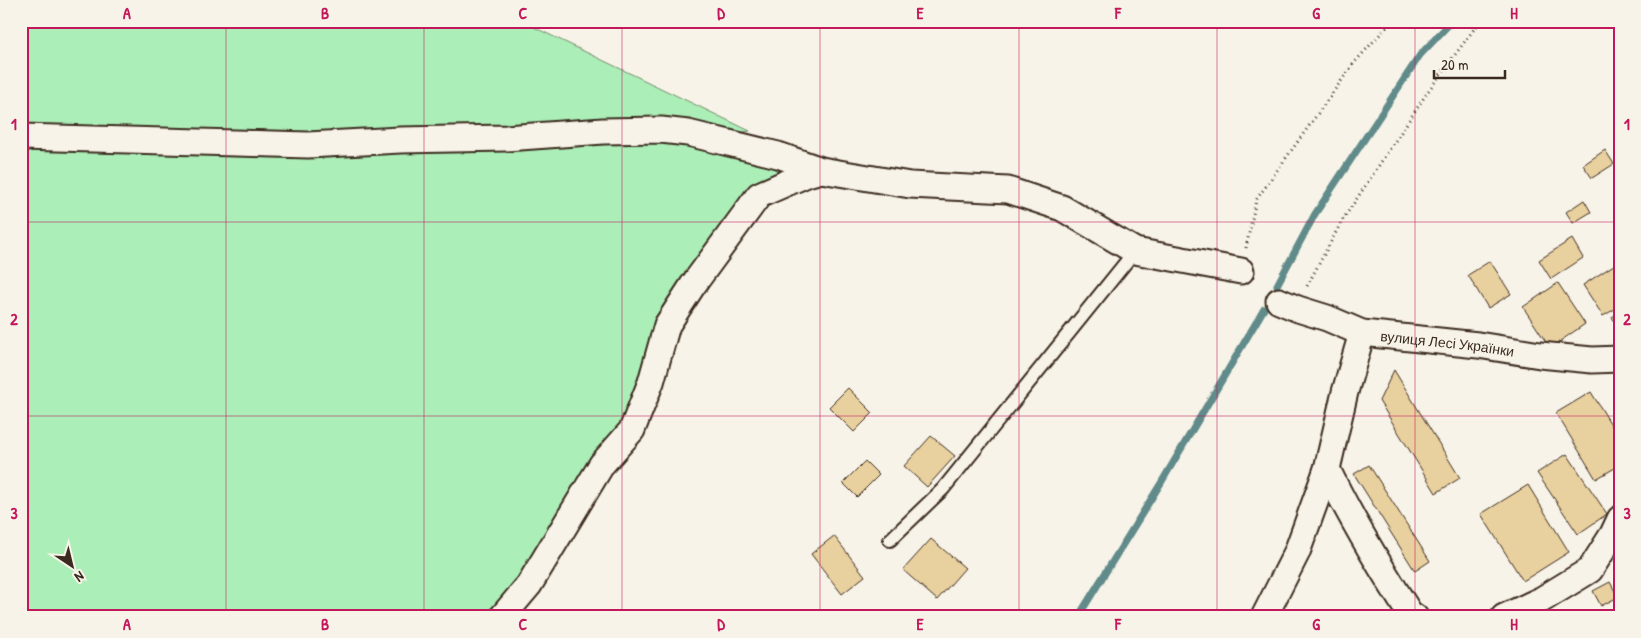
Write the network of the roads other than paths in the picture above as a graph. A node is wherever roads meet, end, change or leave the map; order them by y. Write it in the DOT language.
graph roads {
  1 [pos="21,137"];
  2 [pos="821,170"];
  3 [pos="1135,251"];
  4 [pos="1241,272"];
  5 [pos="1289,305"];
  6 [pos="1362,333"];
  7 [pos="1620,359"];
  8 [pos="1327,469"];
  9 [pos="1620,519"];
  10 [pos="890,540"];
  11 [pos="502,617"];
  12 [pos="1264,617"];
  13 [pos="1416,617"];
  14 [pos="1504,617"];
  1 -- 2 [label="street"];
  2 -- 3 [label="street"];
  2 -- 11 [label="street"];
  3 -- 4 [label="street"];
  3 -- 10 [label="lane"];
  5 -- 6 [label="street, вулиця Лесі Українки"];
  6 -- 7 [label="street, вулиця Лесі Українки"];
  6 -- 8 [label="street"];
  8 -- 12 [label="street"];
  8 -- 13 [label="street"];
  9 -- 14 [label="street"];
}
